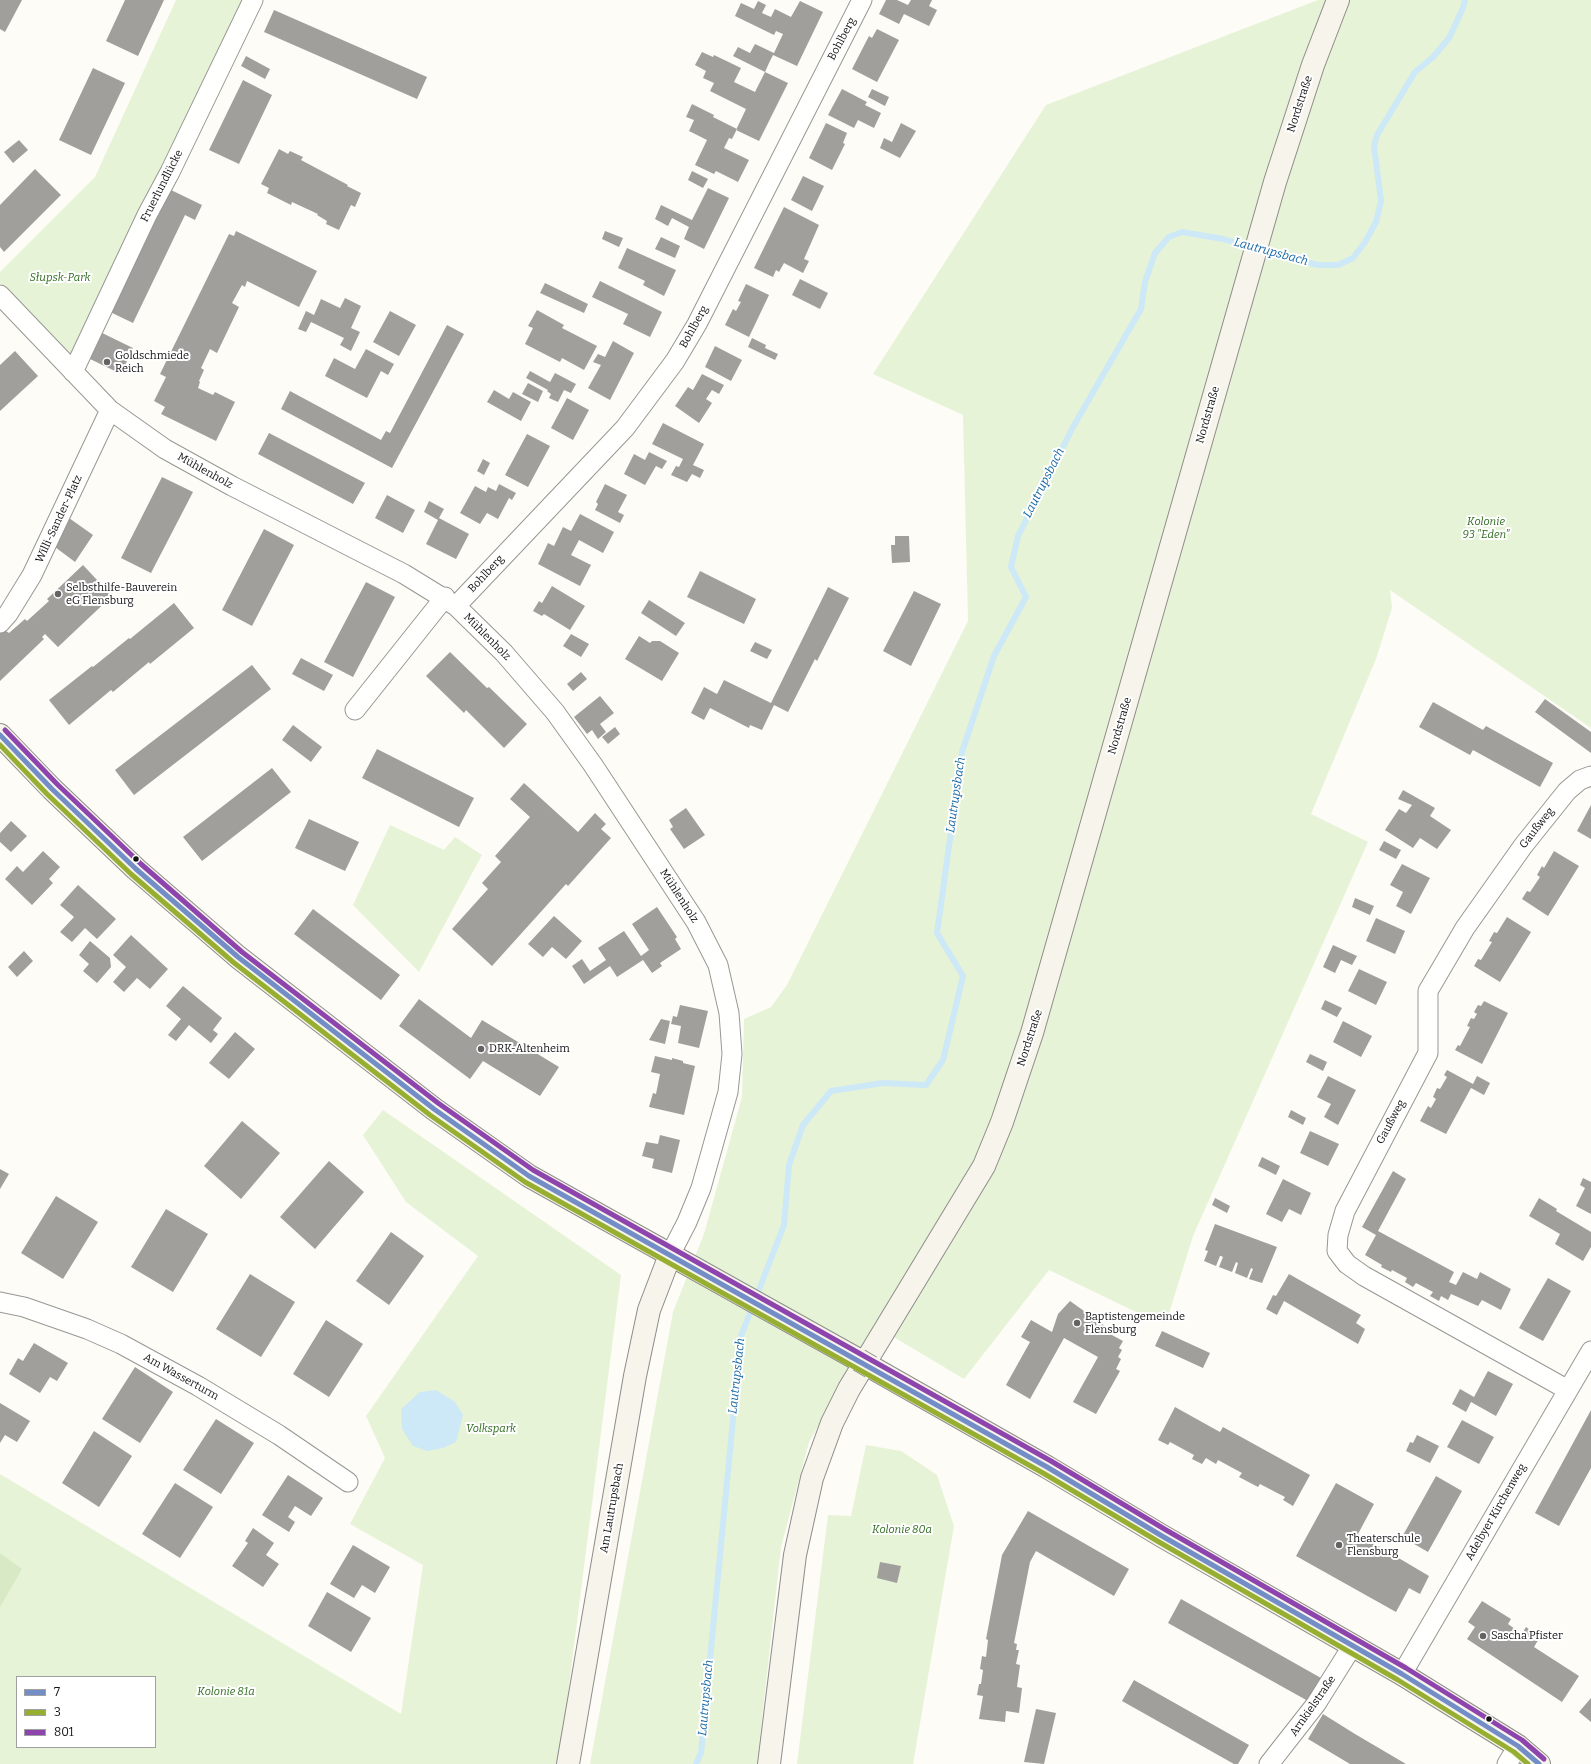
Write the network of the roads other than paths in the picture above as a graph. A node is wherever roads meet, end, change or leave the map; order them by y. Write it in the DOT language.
graph roads {
  1 [pos="253,0"];
  2 [pos="862,0"];
  3 [pos="1338,0"];
  4 [pos="0,295"];
  5 [pos="73,372"];
  6 [pos="110,410"];
  7 [pos="451,602"];
  8 [pos="0,623"];
  9 [pos="355,710"];
  10 [pos="0,735"];
  11 [pos="1591,776"];
  12 [pos="670,1256"];
  13 [pos="0,1302"];
  14 [pos="1591,1351"];
  15 [pos="1568,1390"];
  16 [pos="348,1482"];
  17 [pos="1353,1645"];
  18 [pos="1402,1674"];
  19 [pos="1512,1755"];
  20 [pos="568,1764"];
  21 [pos="769,1764"];
  22 [pos="1270,1764"];
  23 [pos="1539,1764"];
  1 -- 5 [label="street, Fruerlundlücke"];
  2 -- 7 [label="street, Bohlberg"];
  3 -- 21 [label="main road, Nordstraße"];
  4 -- 5 [label="street, Mühlenholz"];
  5 -- 6 [label="street, Mühlenholz"];
  6 -- 7 [label="street, Mühlenholz"];
  6 -- 8 [label="street, Willi-Sander-Platz"];
  7 -- 9 [label="street"];
  7 -- 12 [label="street, Mühlenholz"];
  10 -- 12 [label="main road"];
  11 -- 15 [label="street, Gaußweg"];
  12 -- 17 [label="main road, bridge"];
  12 -- 20 [label="main road, Am Lautrupsbach"];
  13 -- 16 [label="street, Am Wasserturm"];
  14 -- 15 [label="street, Adelbyer Kirchenweg"];
  15 -- 18 [label="street, Adelbyer Kirchenweg"];
  17 -- 18 [label="main road"];
  17 -- 22 [label="street, Arnkielstraße"];
  18 -- 19 [label="main road"];
  19 -- 23 [label="main road"];
}
